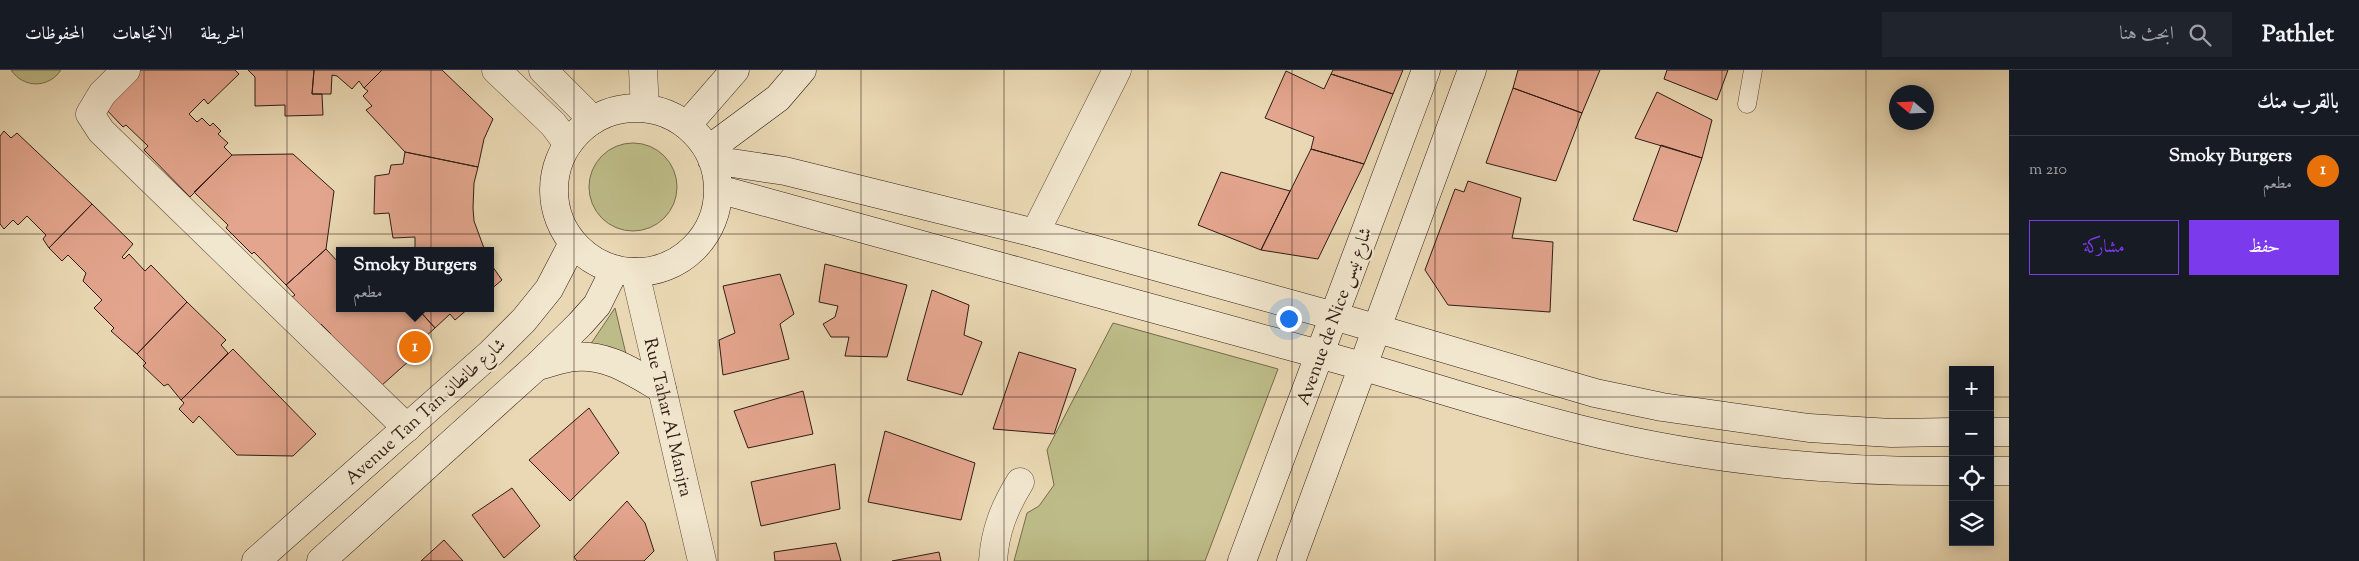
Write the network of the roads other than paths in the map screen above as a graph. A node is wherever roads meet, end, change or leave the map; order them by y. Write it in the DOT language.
graph roads {
  1 [pos="126,70"];
  2 [pos="496,70"];
  3 [pos="543,70"];
  4 [pos="644,70"];
  5 [pos="735,70"];
  6 [pos="802,70"];
  7 [pos="1116,70"];
  8 [pos="1426,70"];
  9 [pos="1472,70"];
  10 [pos="1753,70"];
  11 [pos="1747,104"];
  12 [pos="645,108"];
  13 [pos="593,120"];
  14 [pos="687,125"];
  15 [pos="568,144"];
  16 [pos="710,155"];
  17 [pos="718,189"];
  18 [pos="1035,233"];
  19 [pos="573,243"];
  20 [pos="625,271"];
  21 [pos="1334,316"];
  22 [pos="1376,328"];
  23 [pos="1320,354"];
  24 [pos="1362,366"];
  25 [pos="536,367"];
  26 [pos="662,389"];
  27 [pos="407,428"];
  28 [pos="1949,432"];
  29 [pos="1994,432"];
  30 [pos="2009,432"];
  31 [pos="1949,471"];
  32 [pos="1994,471"];
  33 [pos="2009,471"];
  34 [pos="1020,482"];
  35 [pos="256,561"];
  36 [pos="322,561"];
  37 [pos="702,561"];
  38 [pos="993,561"];
  39 [pos="1242,561"];
  40 [pos="1291,561"];
  1 -- 27 [label="main road"];
  2 -- 15 [label="main road"];
  3 -- 13 [label="main road"];
  4 -- 12 [label="main road"];
  5 -- 14 [label="main road"];
  6 -- 16 [label="main road"];
  7 -- 18 [label="main road"];
  8 -- 21 [label="main road, Avenue de Nice شارع نيس"];
  9 -- 22 [label="main road"];
  10 -- 11 [label="lane"];
  12 -- 13 [label="main road"];
  12 -- 14 [label="main road"];
  13 -- 15 [label="main road"];
  14 -- 16 [label="main road"];
  15 -- 19 [label="main road"];
  16 -- 17 [label="main road"];
  16 -- 18 [label="main road"];
  17 -- 20 [label="main road"];
  17 -- 23 [label="main road"];
  18 -- 21 [label="main road"];
  19 -- 20 [label="main road"];
  19 -- 27 [label="main road, Avenue Tan Tan شارع طانطان"];
  20 -- 25 [label="main road"];
  20 -- 26 [label="main road, Rue Tahar Al Manjra"];
  21 -- 22 [label="main road"];
  21 -- 23 [label="main road, Avenue de Nice شارع نيس"];
  22 -- 24 [label="main road"];
  22 -- 28 [label="main road"];
  23 -- 24 [label="main road"];
  23 -- 39 [label="main road, Avenue de Nice شارع نيس"];
  24 -- 31 [label="main road"];
  24 -- 40 [label="main road"];
  25 -- 26 [label="main road"];
  25 -- 36 [label="main road"];
  26 -- 37 [label="main road, Rue Tahar Al Manjra"];
  27 -- 35 [label="main road, Avenue Tan Tan شارع طانطان"];
  29 -- 30 [label="main road"];
  32 -- 33 [label="main road"];
  34 -- 38 [label="main road"];
}
